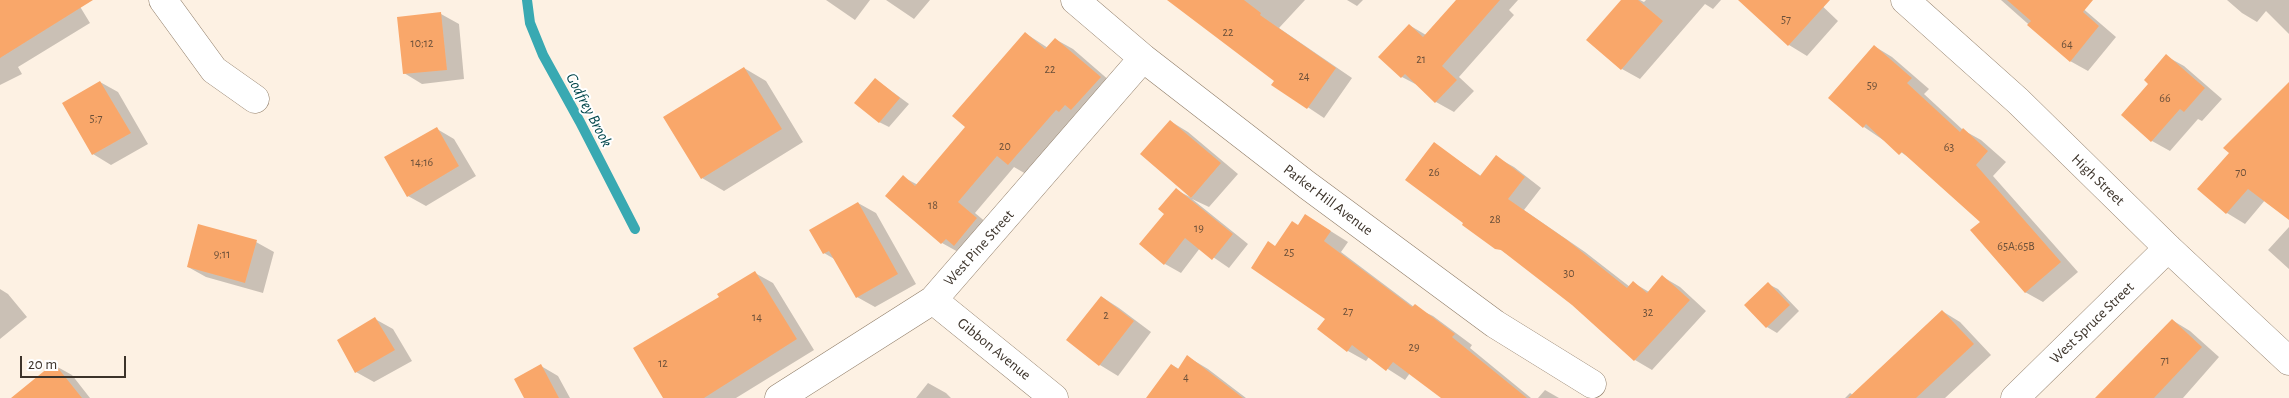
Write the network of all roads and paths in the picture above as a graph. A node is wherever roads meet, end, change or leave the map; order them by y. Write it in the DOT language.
graph roads {
  1 [pos="163,0"];
  2 [pos="1075,0"];
  3 [pos="1905,0"];
  4 [pos="1143,58"];
  5 [pos="255,100"];
  6 [pos="2168,248"];
  7 [pos="933,300"];
  8 [pos="2289,361"];
  9 [pos="1592,384"];
  10 [pos="779,398"];
  11 [pos="1054,398"];
  12 [pos="2014,398"];
  1 -- 5 [label="street"];
  2 -- 4 [label="street, Parker Hill Avenue"];
  3 -- 6 [label="street, High Street"];
  4 -- 7 [label="street, West Pine Street"];
  4 -- 9 [label="street, Parker Hill Avenue"];
  6 -- 8 [label="street, High Street"];
  6 -- 12 [label="street, West Spruce Street"];
  7 -- 10 [label="street, West Pine Street"];
  7 -- 11 [label="street, Gibbon Avenue"];
}
